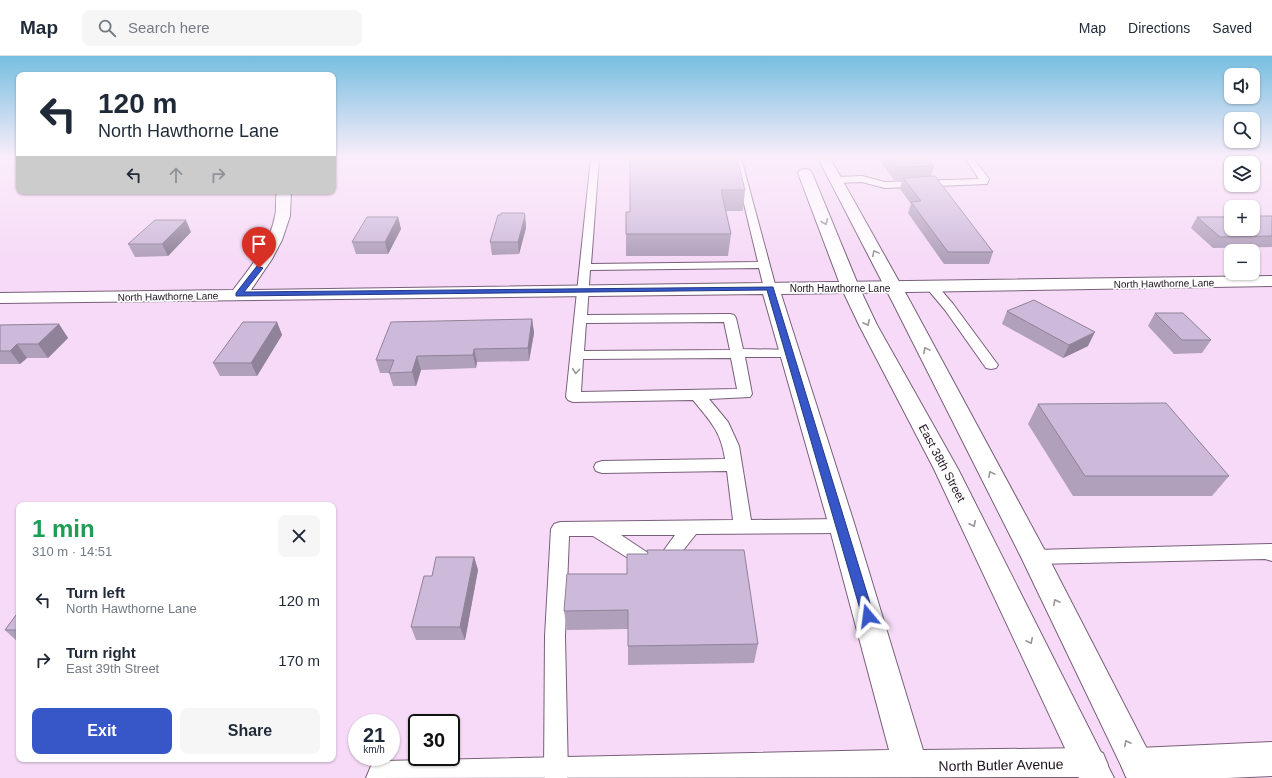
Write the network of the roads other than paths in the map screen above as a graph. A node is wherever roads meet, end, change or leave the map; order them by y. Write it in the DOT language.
graph roads {
  1 [pos="592,192"];
  2 [pos="745,192"];
  3 [pos="812,192"];
  4 [pos="842,192"];
  5 [pos="284,194"];
  6 [pos="584,267"];
  7 [pos="767,277"];
  8 [pos="1272,281"];
  9 [pos="931,286"];
  10 [pos="850,287"];
  11 [pos="893,287"];
  12 [pos="582,290"];
  13 [pos="238,295"];
  14 [pos="0,298"];
  15 [pos="580,319"];
  16 [pos="736,353"];
  17 [pos="790,353"];
  18 [pos="577,355"];
  19 [pos="991,365"];
  20 [pos="697,395"];
  21 [pos="734,464"];
  22 [pos="602,467"];
  23 [pos="842,526"];
  24 [pos="692,527"];
  25 [pos="743,527"];
  26 [pos="597,529"];
  27 [pos="1272,554"];
  28 [pos="668,557"];
  29 [pos="1034,557"];
  30 [pos="642,558"];
  31 [pos="1258,766"];
  32 [pos="1094,771"];
  33 [pos="912,772"];
  34 [pos="1141,772"];
  35 [pos="556,775"];
  36 [pos="383,778"];
  1 -- 6 [label="lane"];
  2 -- 7 [label="lane"];
  3 -- 10 [label="street, East 38th Street, one-way"];
  11 -- 4 [label="street, one-way"];
  5 -- 13 [label="street"];
  6 -- 7 [label="lane"];
  6 -- 12 [label="lane"];
  7 -- 10 [label="street, North Hawthorne Lane"];
  7 -- 12 [label="street, North Hawthorne Lane"];
  7 -- 17 [label="street"];
  8 -- 9 [label="street, North Hawthorne Lane"];
  9 -- 11 [label="street, North Hawthorne Lane"];
  9 -- 19 [label="lane"];
  10 -- 11 [label="street, North Hawthorne Lane"];
  10 -- 32 [label="street, East 38th Street, one-way"];
  29 -- 11 [label="street, one-way"];
  12 -- 13 [label="street, North Hawthorne Lane"];
  12 -- 15 [label="lane"];
  13 -- 14 [label="street, North Hawthorne Lane"];
  15 -- 16 [label="lane"];
  15 -- 18 [label="lane"];
  16 -- 17 [label="lane"];
  16 -- 18 [label="lane"];
  16 -- 20 [label="lane"];
  17 -- 23 [label="street"];
  18 -- 20 [label="lane, one-way"];
  20 -- 21 [label="lane"];
  21 -- 22 [label="lane"];
  21 -- 25 [label="lane"];
  23 -- 25 [label="lane"];
  23 -- 33 [label="street"];
  24 -- 25 [label="lane"];
  24 -- 26 [label="lane"];
  24 -- 28 [label="lane"];
  26 -- 30 [label="lane"];
  26 -- 35 [label="lane"];
  27 -- 29 [label="lane"];
  34 -- 29 [label="street, one-way"];
  31 -- 34 [label="street"];
  32 -- 33 [label="street, North Butler Avenue"];
  33 -- 35 [label="street, North Butler Avenue"];
  35 -- 36 [label="street, North Butler Avenue"];
}
